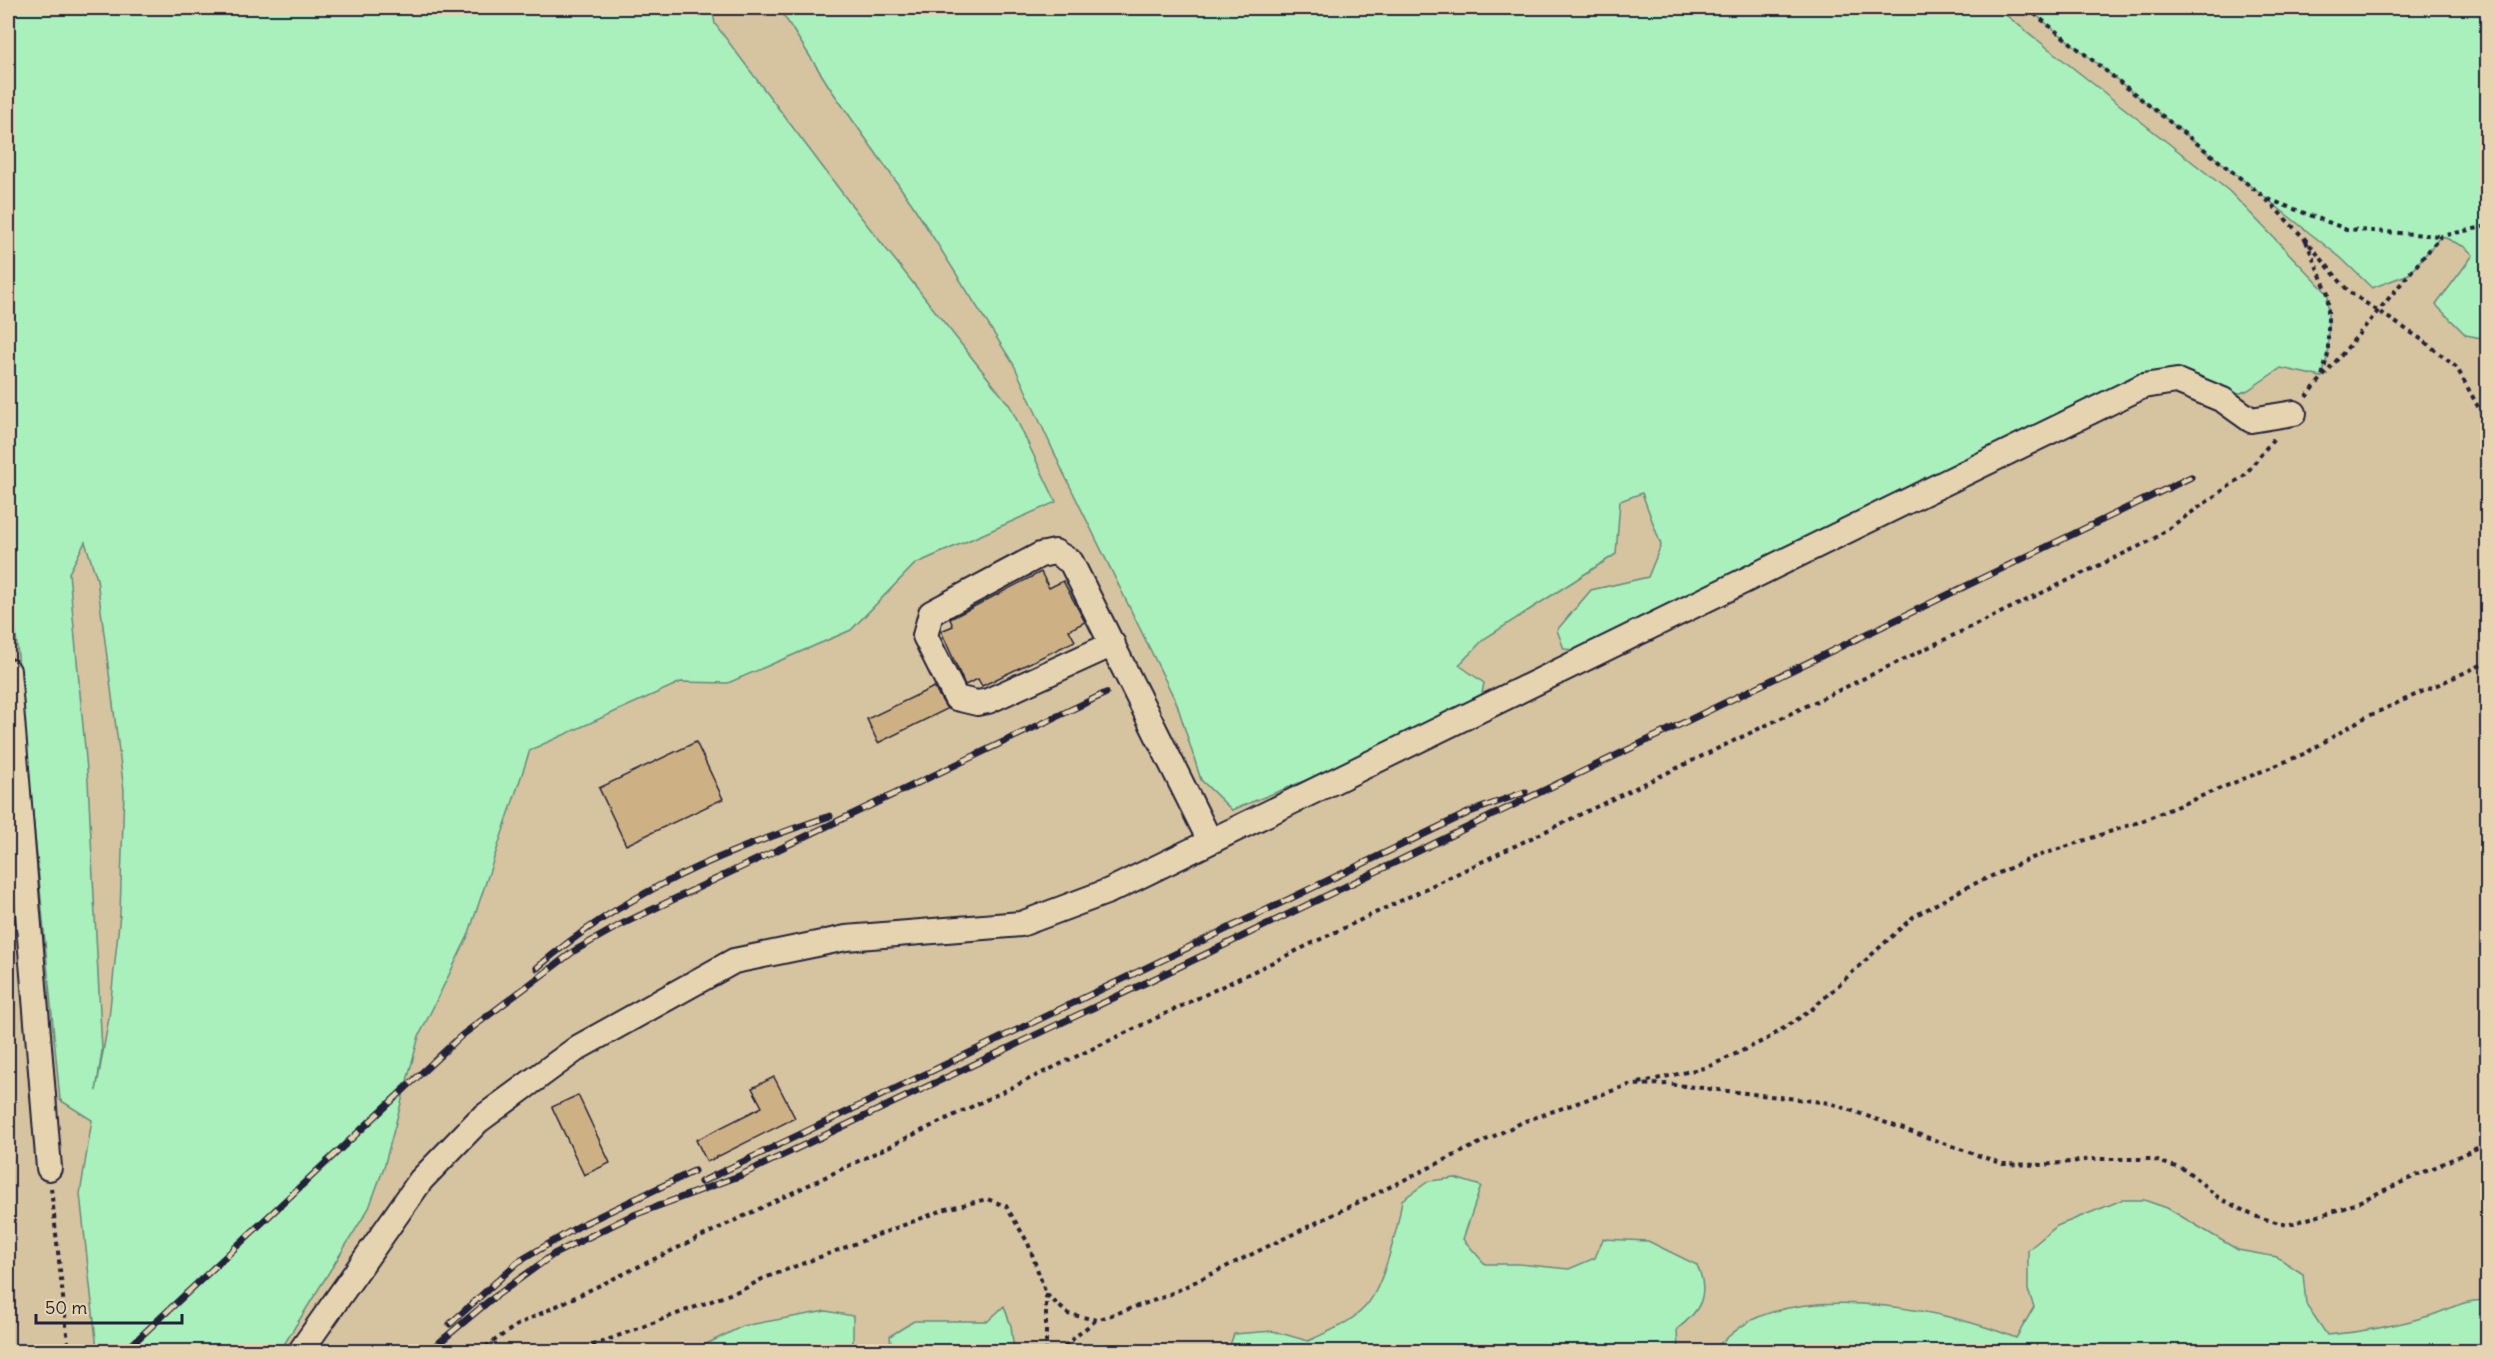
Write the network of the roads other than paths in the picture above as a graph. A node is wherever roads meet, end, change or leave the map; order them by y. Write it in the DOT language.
graph roads {
  1 [pos="2294,413"];
  2 [pos="1113,644"];
  3 [pos="8,671"];
  4 [pos="1210,841"];
  5 [pos="49,1168"];
  6 [pos="300,1352"];
  1 -- 4 [label="lane"];
  2 -- 2 [label="lane"];
  2 -- 4 [label="lane"];
  3 -- 5 [label="lane"];
  4 -- 6 [label="lane"];
}
